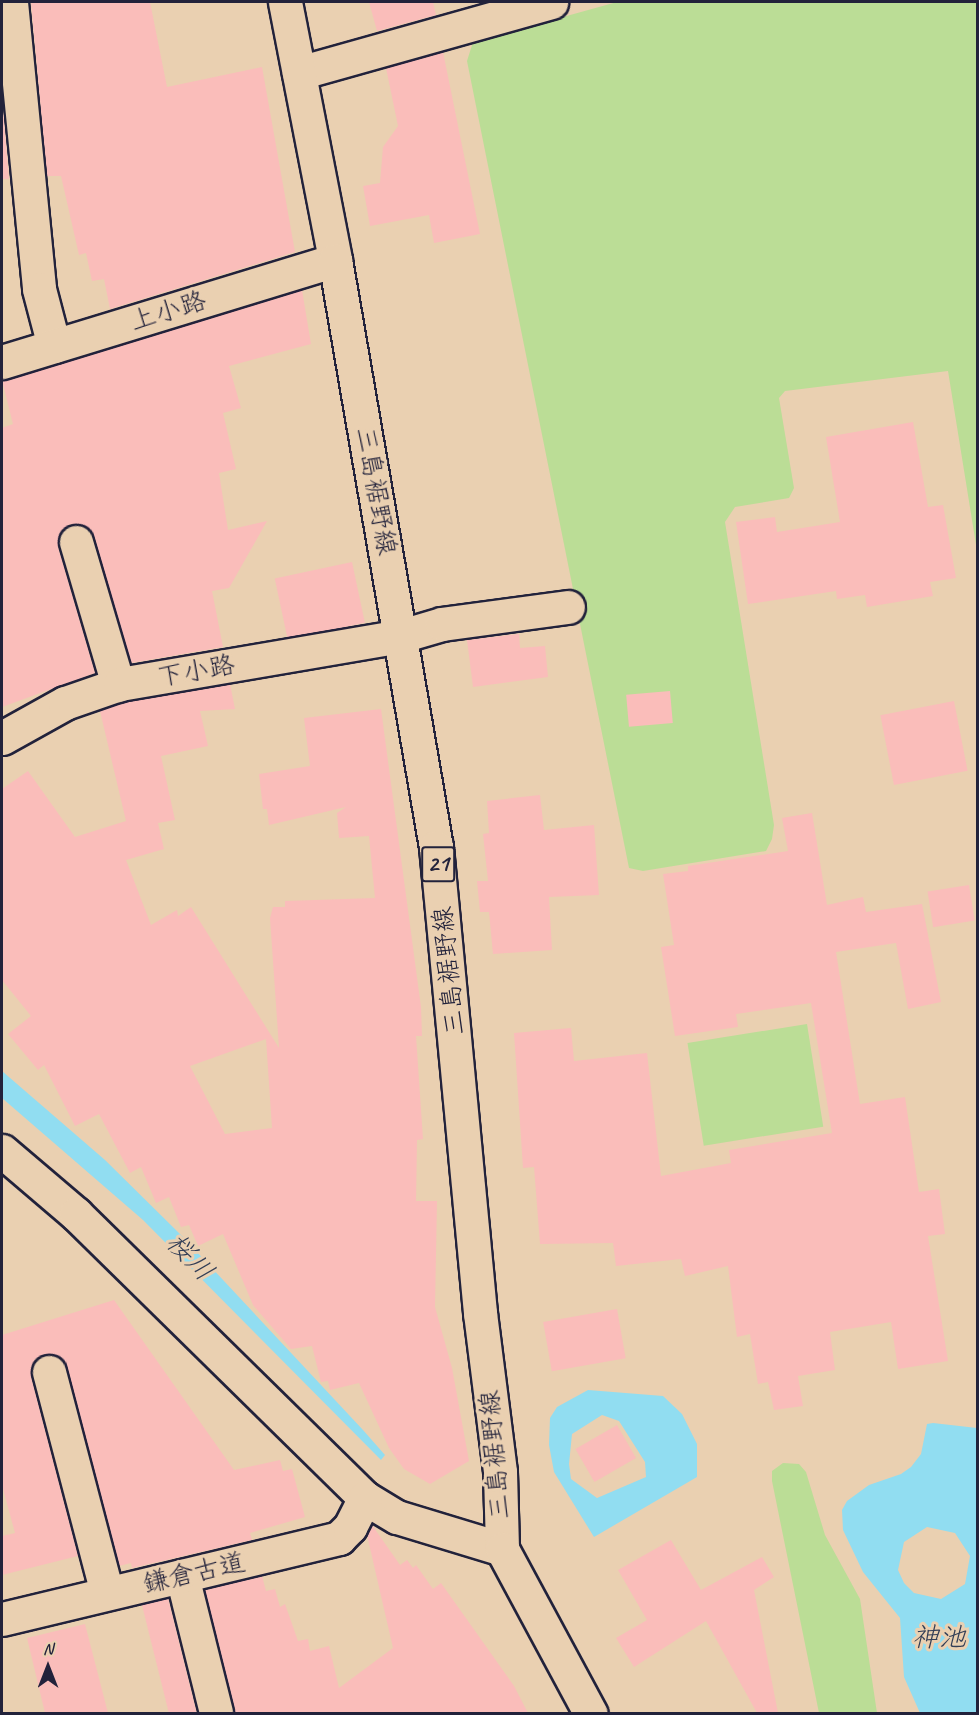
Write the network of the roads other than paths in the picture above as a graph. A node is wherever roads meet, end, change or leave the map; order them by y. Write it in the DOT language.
graph roads {
  1 [pos="11,2"];
  2 [pos="285,2"];
  3 [pos="551,2"];
  4 [pos="299,73"];
  5 [pos="335,260"];
  6 [pos="54,346"];
  7 [pos="2,362"];
  8 [pos="76,542"];
  9 [pos="568,607"];
  10 [pos="401,636"];
  11 [pos="118,685"];
  12 [pos="2,738"];
  13 [pos="2,1151"];
  14 [pos="49,1372"];
  15 [pos="365,1498"];
  16 [pos="502,1549"];
  17 [pos="182,1576"];
  18 [pos="107,1593"];
  19 [pos="2,1619"];
  20 [pos="216,1712"];
  21 [pos="591,1713"];
  1 -- 6 [label="street"];
  2 -- 4 [label="street, 三島裾野線 / 21"];
  3 -- 4 [label="street"];
  4 -- 5 [label="street, 三島裾野線 / 21"];
  5 -- 6 [label="street, 上小路"];
  5 -- 10 [label="street, 三島裾野線 / 21"];
  6 -- 7 [label="street, 上小路"];
  8 -- 11 [label="street"];
  9 -- 10 [label="street, 下小路"];
  10 -- 11 [label="street, 下小路"];
  10 -- 16 [label="street, 三島裾野線 / 21"];
  11 -- 12 [label="street, 下小路"];
  13 -- 15 [label="street"];
  14 -- 18 [label="street"];
  15 -- 16 [label="street"];
  15 -- 17 [label="street, 鎌倉古道"];
  16 -- 21 [label="street, 三島裾野線 / 21"];
  17 -- 18 [label="street, 鎌倉古道"];
  17 -- 20 [label="street"];
  18 -- 19 [label="street, 鎌倉古道"];
}
